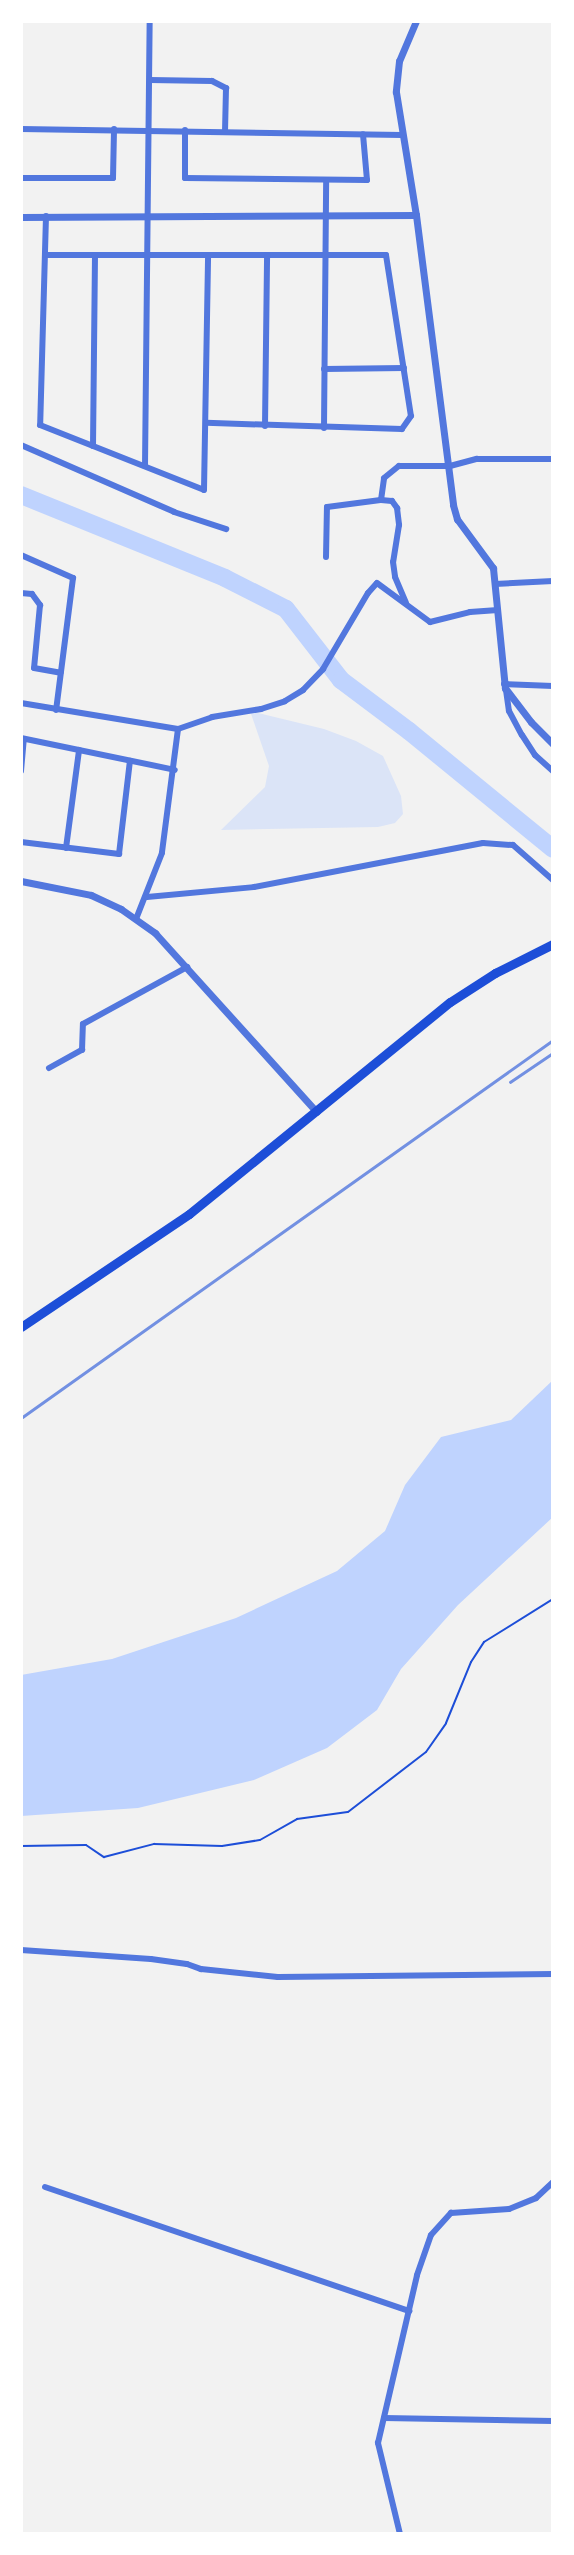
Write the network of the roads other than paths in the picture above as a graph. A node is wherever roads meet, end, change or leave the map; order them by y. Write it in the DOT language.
graph roads {
  1 [pos="150,21"];
  2 [pos="416,21"];
  3 [pos="150,80"];
  4 [pos="21,129"];
  5 [pos="114,129"];
  6 [pos="150,129"];
  7 [pos="185,130"];
  8 [pos="225,131"];
  9 [pos="363,134"];
  10 [pos="402,135"];
  11 [pos="21,178"];
  12 [pos="326,180"];
  13 [pos="416,215"];
  14 [pos="21,216"];
  15 [pos="46,216"];
  16 [pos="148,216"];
  17 [pos="325,217"];
  18 [pos="148,254"];
  19 [pos="95,255"];
  20 [pos="208,255"];
  21 [pos="267,255"];
  22 [pos="45,256"];
  23 [pos="325,256"];
  24 [pos="404,368"];
  25 [pos="324,369"];
  26 [pos="206,423"];
  27 [pos="265,425"];
  28 [pos="324,428"];
  29 [pos="21,445"];
  30 [pos="93,446"];
  31 [pos="553,459"];
  32 [pos="145,466"];
  33 [pos="450,466"];
  34 [pos="381,500"];
  35 [pos="226,529"];
  36 [pos="21,555"];
  37 [pos="326,557"];
  38 [pos="553,581"];
  39 [pos="495,584"];
  40 [pos="21,593"];
  41 [pos="408,606"];
  42 [pos="498,610"];
  43 [pos="61,673"];
  44 [pos="505,686"];
  45 [pos="553,686"];
  46 [pos="21,703"];
  47 [pos="56,710"];
  48 [pos="178,729"];
  49 [pos="22,738"];
  50 [pos="553,744"];
  51 [pos="79,750"];
  52 [pos="130,761"];
  53 [pos="175,770"];
  54 [pos="21,771"];
  55 [pos="553,771"];
  56 [pos="21,842"];
  57 [pos="66,848"];
  58 [pos="553,880"];
  59 [pos="21,881"];
  60 [pos="147,897"];
  61 [pos="136,919"];
  62 [pos="553,944"];
  63 [pos="187,967"];
  64 [pos="49,1068"];
  65 [pos="317,1112"];
  66 [pos="21,1327"];
  67 [pos="21,1950"];
  68 [pos="553,1974"];
  69 [pos="553,2182"];
  70 [pos="45,2187"];
  71 [pos="409,2311"];
  72 [pos="384,2418"];
  73 [pos="553,2421"];
  74 [pos="400,2534"];
  1 -- 3 [label="street"];
  2 -- 10 [label="street"];
  3 -- 6 [label="street"];
  3 -- 8 [label="street"];
  4 -- 5 [label="street"];
  5 -- 6 [label="street"];
  5 -- 11 [label="street"];
  6 -- 7 [label="street"];
  6 -- 16 [label="street"];
  7 -- 8 [label="street"];
  7 -- 12 [label="street"];
  8 -- 9 [label="street"];
  9 -- 10 [label="street"];
  9 -- 12 [label="street"];
  10 -- 13 [label="street"];
  12 -- 17 [label="street"];
  13 -- 17 [label="street"];
  13 -- 33 [label="street"];
  14 -- 15 [label="street"];
  15 -- 16 [label="street"];
  15 -- 22 [label="street"];
  16 -- 17 [label="street"];
  16 -- 18 [label="street"];
  17 -- 23 [label="street"];
  18 -- 19 [label="street"];
  18 -- 20 [label="street"];
  18 -- 32 [label="street"];
  19 -- 22 [label="street"];
  19 -- 30 [label="street"];
  20 -- 21 [label="street"];
  20 -- 26 [label="street"];
  21 -- 23 [label="street"];
  21 -- 27 [label="street"];
  22 -- 30 [label="street"];
  23 -- 24 [label="street"];
  23 -- 25 [label="street"];
  24 -- 25 [label="street"];
  24 -- 28 [label="street"];
  25 -- 28 [label="street"];
  26 -- 27 [label="street"];
  26 -- 32 [label="street"];
  27 -- 28 [label="street"];
  29 -- 35 [label="street"];
  30 -- 32 [label="street"];
  31 -- 33 [label="street"];
  33 -- 34 [label="street"];
  33 -- 39 [label="street"];
  34 -- 37 [label="street"];
  34 -- 41 [label="street"];
  36 -- 43 [label="street"];
  38 -- 39 [label="street"];
  39 -- 42 [label="street"];
  40 -- 43 [label="street"];
  41 -- 42 [label="street"];
  41 -- 48 [label="street"];
  42 -- 44 [label="street"];
  43 -- 47 [label="street"];
  44 -- 45 [label="street"];
  44 -- 50 [label="street"];
  44 -- 55 [label="street"];
  46 -- 47 [label="street"];
  47 -- 48 [label="street"];
  48 -- 53 [label="street"];
  49 -- 51 [label="street"];
  49 -- 54 [label="street"];
  51 -- 52 [label="street"];
  51 -- 57 [label="street"];
  52 -- 53 [label="street"];
  52 -- 57 [label="street"];
  53 -- 60 [label="street"];
  56 -- 57 [label="street"];
  58 -- 60 [label="street"];
  59 -- 61 [label="street"];
  60 -- 61 [label="street"];
  61 -- 63 [label="street"];
  62 -- 65 [label="main road"];
  63 -- 64 [label="street"];
  63 -- 65 [label="street"];
  65 -- 66 [label="main road"];
  67 -- 68 [label="street"];
  69 -- 71 [label="street"];
  70 -- 71 [label="street"];
  71 -- 72 [label="street"];
  72 -- 73 [label="street"];
  72 -- 74 [label="street"];
}
